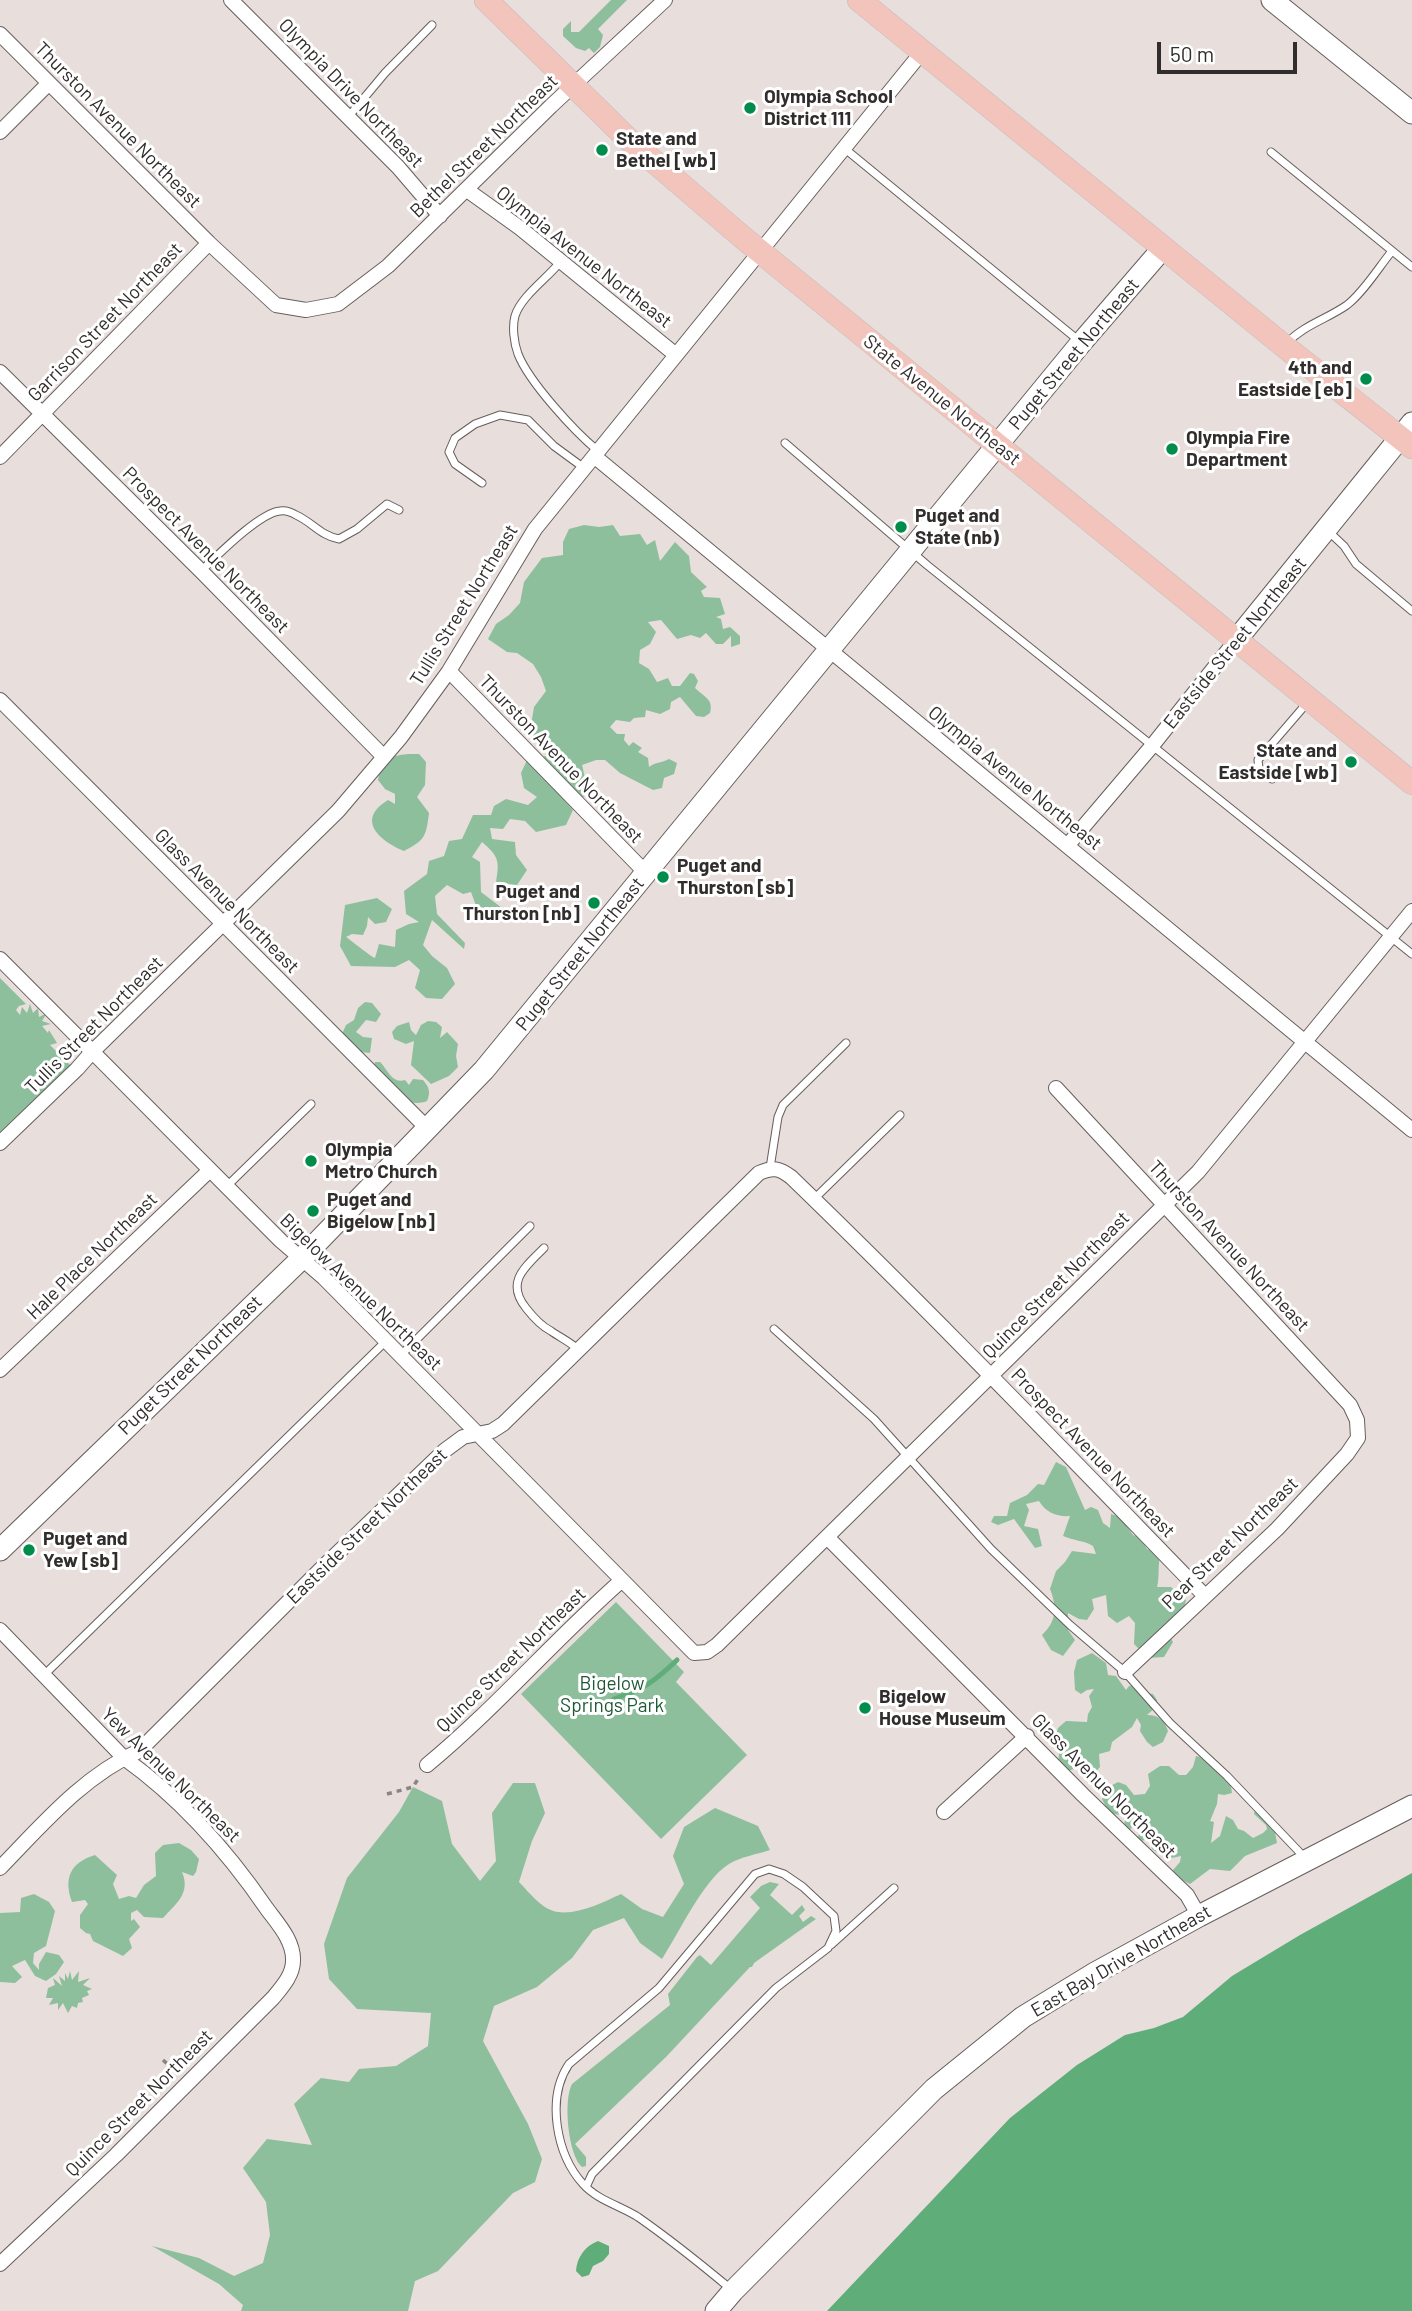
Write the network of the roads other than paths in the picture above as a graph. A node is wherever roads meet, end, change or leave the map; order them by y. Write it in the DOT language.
graph roads {
  1 [pos="231,0"];
  2 [pos="486,0"];
  3 [pos="665,0"];
  4 [pos="859,0"];
  5 [pos="1272,0"];
  6 [pos="432,25"];
  7 [pos="0,34"];
  8 [pos="922,52"];
  9 [pos="49,83"];
  10 [pos="572,86"];
  11 [pos="1412,113"];
  12 [pos="349,116"];
  13 [pos="0,132"];
  14 [pos="844,148"];
  15 [pos="1270,152"];
  16 [pos="467,190"];
  17 [pos="440,216"];
  18 [pos="209,243"];
  19 [pos="1163,248"];
  20 [pos="760,250"];
  21 [pos="1392,251"];
  22 [pos="561,261"];
  23 [pos="1412,267"];
  24 [pos="322,307"];
  25 [pos="1081,343"];
  26 [pos="1284,346"];
  27 [pos="676,355"];
  28 [pos="0,372"];
  29 [pos="42,415"];
  30 [pos="1408,436"];
  31 [pos="785,443"];
  32 [pos="998,446"];
  33 [pos="596,454"];
  34 [pos="0,457"];
  35 [pos="584,468"];
  36 [pos="482,483"];
  37 [pos="399,510"];
  38 [pos="1327,530"];
  39 [pos="910,551"];
  40 [pos="201,571"];
  41 [pos="1412,611"];
  42 [pos="1237,639"];
  43 [pos="829,650"];
  44 [pos="449,671"];
  45 [pos="0,700"];
  46 [pos="1310,700"];
  47 [pos="1152,746"];
  48 [pos="384,757"];
  49 [pos="1272,779"];
  50 [pos="1412,783"];
  51 [pos="1067,846"];
  52 [pos="646,873"];
  53 [pos="1412,911"];
  54 [pos="223,925"];
  55 [pos="1391,936"];
  56 [pos="1412,954"];
  57 [pos="0,959"];
  58 [pos="1305,1041"];
  59 [pos="846,1043"];
  60 [pos="92,1052"];
  61 [pos="1056,1088"];
  62 [pos="311,1104"];
  63 [pos="900,1115"];
  64 [pos="428,1129"];
  65 [pos="1412,1130"];
  66 [pos="0,1143"];
  67 [pos="770,1168"];
  68 [pos="210,1170"];
  69 [pos="226,1186"];
  70 [pos="814,1199"];
  71 [pos="1164,1204"];
  72 [pos="530,1226"];
  73 [pos="544,1248"];
  74 [pos="301,1259"];
  75 [pos="774,1329"];
  76 [pos="386,1341"];
  77 [pos="579,1350"];
  78 [pos="400,1356"];
  79 [pos="0,1370"];
  80 [pos="992,1376"];
  81 [pos="479,1435"];
  82 [pos="1357,1438"];
  83 [pos="907,1458"];
  84 [pos="828,1538"];
  85 [pos="0,1550"];
  86 [pos="621,1581"];
  87 [pos="1205,1596"];
  88 [pos="0,1630"];
  89 [pos="694,1653"];
  90 [pos="1125,1672"];
  91 [pos="44,1675"];
  92 [pos="1027,1736"];
  93 [pos="124,1758"];
  94 [pos="427,1765"];
  95 [pos="1412,1806"];
  96 [pos="944,1812"];
  97 [pos="1307,1861"];
  98 [pos="0,1868"];
  99 [pos="894,1888"];
  100 [pos="1199,1916"];
  101 [pos="828,1948"];
  102 [pos="293,1961"];
  103 [pos="586,2187"];
  104 [pos="0,2264"];
  105 [pos="733,2291"];
  106 [pos="716,2311"];
  1 -- 12 [label="street, Olympia Drive Northeast"];
  2 -- 10 [label="main road, State Avenue Northeast"];
  3 -- 10 [label="street, Bethel Street Northeast"];
  4 -- 8 [label="main road"];
  5 -- 11 [label="street"];
  6 -- 12 [label="lane"];
  7 -- 9 [label="street, Thurston Avenue Northeast"];
  8 -- 14 [label="street, Tullis Street Northeast"];
  8 -- 19 [label="main road"];
  9 -- 13 [label="street"];
  9 -- 18 [label="street, Thurston Avenue Northeast"];
  10 -- 16 [label="street, Bethel Street Northeast"];
  10 -- 20 [label="main road, State Avenue Northeast"];
  12 -- 17 [label="street, Olympia Drive Northeast"];
  14 -- 20 [label="street, Tullis Street Northeast"];
  14 -- 25 [label="lane"];
  15 -- 21 [label="lane"];
  16 -- 17 [label="street, Bethel Street Northeast"];
  16 -- 22 [label="street, Olympia Avenue Northeast"];
  17 -- 24 [label="street, Bethel Street Northeast"];
  18 -- 24 [label="street, Thurston Avenue Northeast"];
  18 -- 29 [label="street, Garrison Street Northeast"];
  19 -- 25 [label="street, Puget Street Northeast"];
  19 -- 26 [label="main road"];
  20 -- 27 [label="street, Tullis Street Northeast"];
  20 -- 32 [label="main road, State Avenue Northeast"];
  21 -- 23 [label="lane"];
  21 -- 26 [label="lane"];
  22 -- 27 [label="street, Olympia Avenue Northeast"];
  22 -- 33 [label="lane"];
  25 -- 32 [label="street, Puget Street Northeast"];
  26 -- 30 [label="main road"];
  27 -- 33 [label="street, Tullis Street Northeast"];
  28 -- 29 [label="street, Prospect Avenue Northeast"];
  29 -- 34 [label="street, Garrison Street Northeast"];
  29 -- 40 [label="street, Prospect Avenue Northeast"];
  30 -- 38 [label="street, Eastside Street Northeast"];
  31 -- 39 [label="lane"];
  32 -- 39 [label="street, Puget Street Northeast"];
  32 -- 42 [label="main road, State Avenue Northeast"];
  33 -- 35 [label="street, Tullis Street Northeast"];
  33 -- 43 [label="street, Olympia Avenue Northeast"];
  35 -- 36 [label="lane"];
  35 -- 44 [label="street, Tullis Street Northeast"];
  37 -- 40 [label="lane"];
  38 -- 41 [label="lane"];
  38 -- 42 [label="street, Eastside Street Northeast"];
  39 -- 43 [label="street, Puget Street Northeast"];
  39 -- 47 [label="lane"];
  40 -- 48 [label="street, Prospect Avenue Northeast"];
  42 -- 46 [label="main road, State Avenue Northeast"];
  42 -- 47 [label="street, Eastside Street Northeast"];
  43 -- 51 [label="street, Olympia Avenue Northeast"];
  43 -- 52 [label="street, Puget Street Northeast"];
  44 -- 48 [label="street, Tullis Street Northeast"];
  44 -- 52 [label="street, Thurston Avenue Northeast"];
  45 -- 54 [label="street, Glass Avenue Northeast"];
  46 -- 49 [label="lane"];
  46 -- 50 [label="main road, State Avenue Northeast"];
  47 -- 51 [label="street, Eastside Street Northeast"];
  47 -- 55 [label="lane"];
  48 -- 54 [label="street, Tullis Street Northeast"];
  51 -- 58 [label="street, Olympia Avenue Northeast"];
  52 -- 64 [label="street, Puget Street Northeast"];
  53 -- 55 [label="street, Quince Street Northeast"];
  54 -- 60 [label="street, Tullis Street Northeast"];
  54 -- 64 [label="street, Glass Avenue Northeast"];
  55 -- 56 [label="lane"];
  55 -- 58 [label="street, Quince Street Northeast"];
  57 -- 60 [label="street, Bigelow Avenue Northeast"];
  58 -- 65 [label="street, Olympia Avenue Northeast"];
  58 -- 71 [label="street, Quince Street Northeast"];
  59 -- 67 [label="lane"];
  60 -- 66 [label="street, Tullis Street Northeast"];
  60 -- 68 [label="street, Bigelow Avenue Northeast"];
  61 -- 71 [label="street, Thurston Avenue Northeast"];
  62 -- 69 [label="lane"];
  63 -- 70 [label="lane"];
  64 -- 74 [label="street, Puget Street Northeast"];
  67 -- 70 [label="street, Prospect Avenue Northeast"];
  67 -- 77 [label="street, Eastside Street Northeast"];
  68 -- 69 [label="street, Bigelow Avenue Northeast"];
  68 -- 79 [label="street, Hale Place Northeast"];
  69 -- 74 [label="street, Bigelow Avenue Northeast"];
  70 -- 80 [label="street, Prospect Avenue Northeast"];
  71 -- 80 [label="street, Quince Street Northeast"];
  71 -- 82 [label="street, Thurston Avenue Northeast"];
  72 -- 78 [label="lane"];
  73 -- 77 [label="lane"];
  74 -- 76 [label="street, Bigelow Avenue Northeast"];
  74 -- 85 [label="street, Puget Street Northeast"];
  75 -- 83 [label="lane"];
  76 -- 78 [label="street, Bigelow Avenue Northeast"];
  76 -- 91 [label="lane"];
  77 -- 81 [label="street, Eastside Street Northeast"];
  78 -- 81 [label="street, Bigelow Avenue Northeast"];
  80 -- 83 [label="street, Quince Street Northeast"];
  80 -- 87 [label="street, Prospect Avenue Northeast"];
  81 -- 86 [label="street, Bigelow Avenue Northeast"];
  81 -- 93 [label="street, Eastside Street Northeast"];
  82 -- 87 [label="street, Pear Street Northeast"];
  83 -- 84 [label="street, Quince Street Northeast"];
  83 -- 90 [label="lane"];
  84 -- 89 [label="street, Quince Street Northeast"];
  84 -- 92 [label="street, Glass Avenue Northeast"];
  86 -- 89 [label="street, Bigelow Avenue Northeast"];
  86 -- 94 [label="street, Quince Street Northeast"];
  87 -- 90 [label="street, Pear Street Northeast"];
  88 -- 91 [label="street, Yew Avenue Northeast"];
  90 -- 97 [label="lane"];
  91 -- 93 [label="street, Yew Avenue Northeast"];
  92 -- 96 [label="street"];
  92 -- 100 [label="street, Glass Avenue Northeast"];
  93 -- 98 [label="street, Eastside Street Northeast"];
  93 -- 102 [label="street, Yew Avenue Northeast"];
  95 -- 97 [label="street, East Bay Drive Northeast"];
  97 -- 100 [label="street, East Bay Drive Northeast"];
  99 -- 101 [label="lane"];
  100 -- 105 [label="street, East Bay Drive Northeast"];
  101 -- 103 [label="lane"];
  101 -- 103 [label="lane"];
  102 -- 104 [label="street, Quince Street Northeast"];
  103 -- 105 [label="lane"];
  105 -- 106 [label="street, East Bay Drive Northeast"];
}
